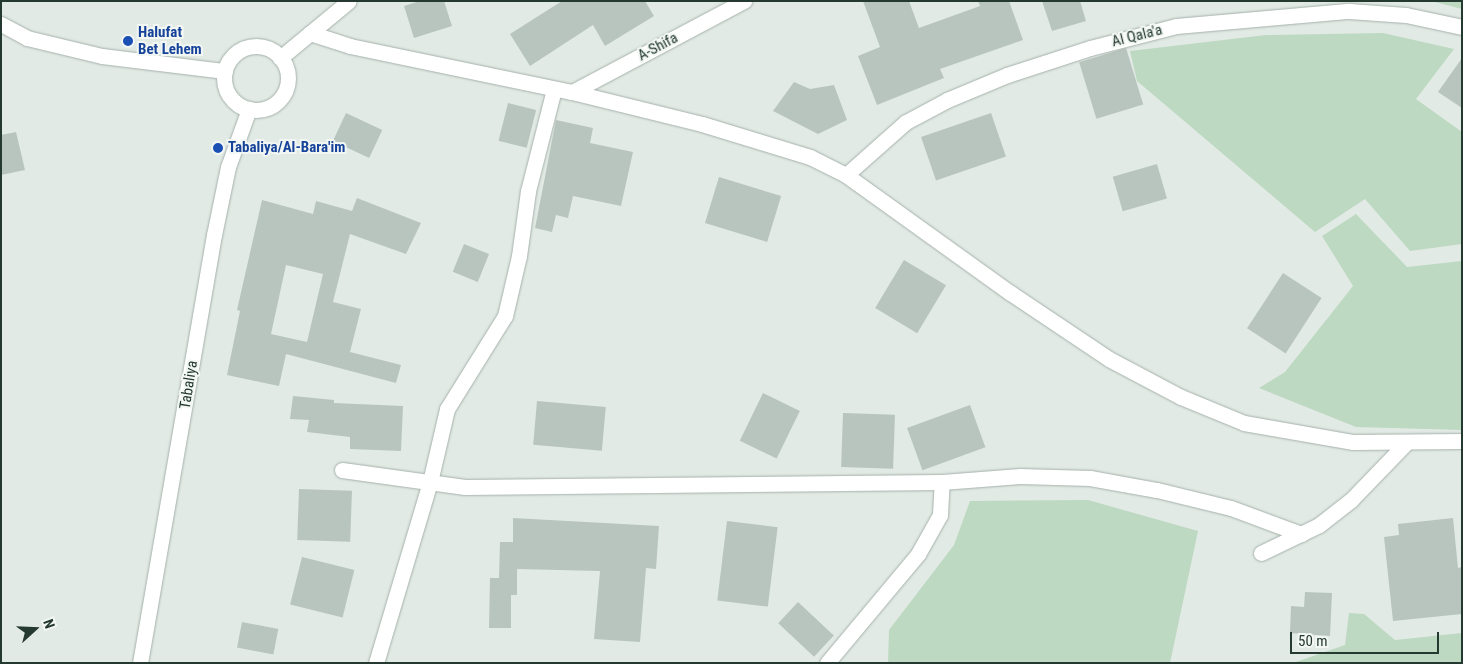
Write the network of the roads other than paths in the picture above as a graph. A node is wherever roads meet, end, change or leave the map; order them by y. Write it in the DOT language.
graph roads {
  1 [pos="349,1"];
  2 [pos="744,1"];
  3 [pos="1373,7"];
  4 [pos="1,24"];
  5 [pos="1462,27"];
  6 [pos="310,33"];
  7 [pos="280,58"];
  8 [pos="225,71"];
  9 [pos="554,89"];
  10 [pos="572,92"];
  11 [pos="249,110"];
  12 [pos="846,175"];
  13 [pos="1462,441"];
  14 [pos="1405,444"];
  15 [pos="342,470"];
  16 [pos="430,482"];
  17 [pos="942,482"];
  18 [pos="1301,534"];
  19 [pos="1261,553"];
  20 [pos="140,663"];
  21 [pos="376,663"];
  22 [pos="827,663"];
  1 -- 6 [label="street"];
  2 -- 10 [label="street, A-Shifa"];
  3 -- 5 [label="street, Al Qala'a"];
  3 -- 12 [label="street, Al Qala'a"];
  4 -- 8 [label="street"];
  6 -- 7 [label="street"];
  6 -- 9 [label="street"];
  7 -- 8 [label="street"];
  7 -- 11 [label="street"];
  8 -- 11 [label="street"];
  9 -- 10 [label="street"];
  9 -- 16 [label="street"];
  10 -- 12 [label="street"];
  11 -- 20 [label="street, Tabaliya"];
  12 -- 14 [label="street"];
  13 -- 14 [label="street"];
  14 -- 18 [label="street"];
  15 -- 16 [label="street"];
  16 -- 17 [label="street"];
  16 -- 21 [label="street"];
  17 -- 18 [label="street"];
  17 -- 22 [label="street"];
  18 -- 19 [label="street"];
}
